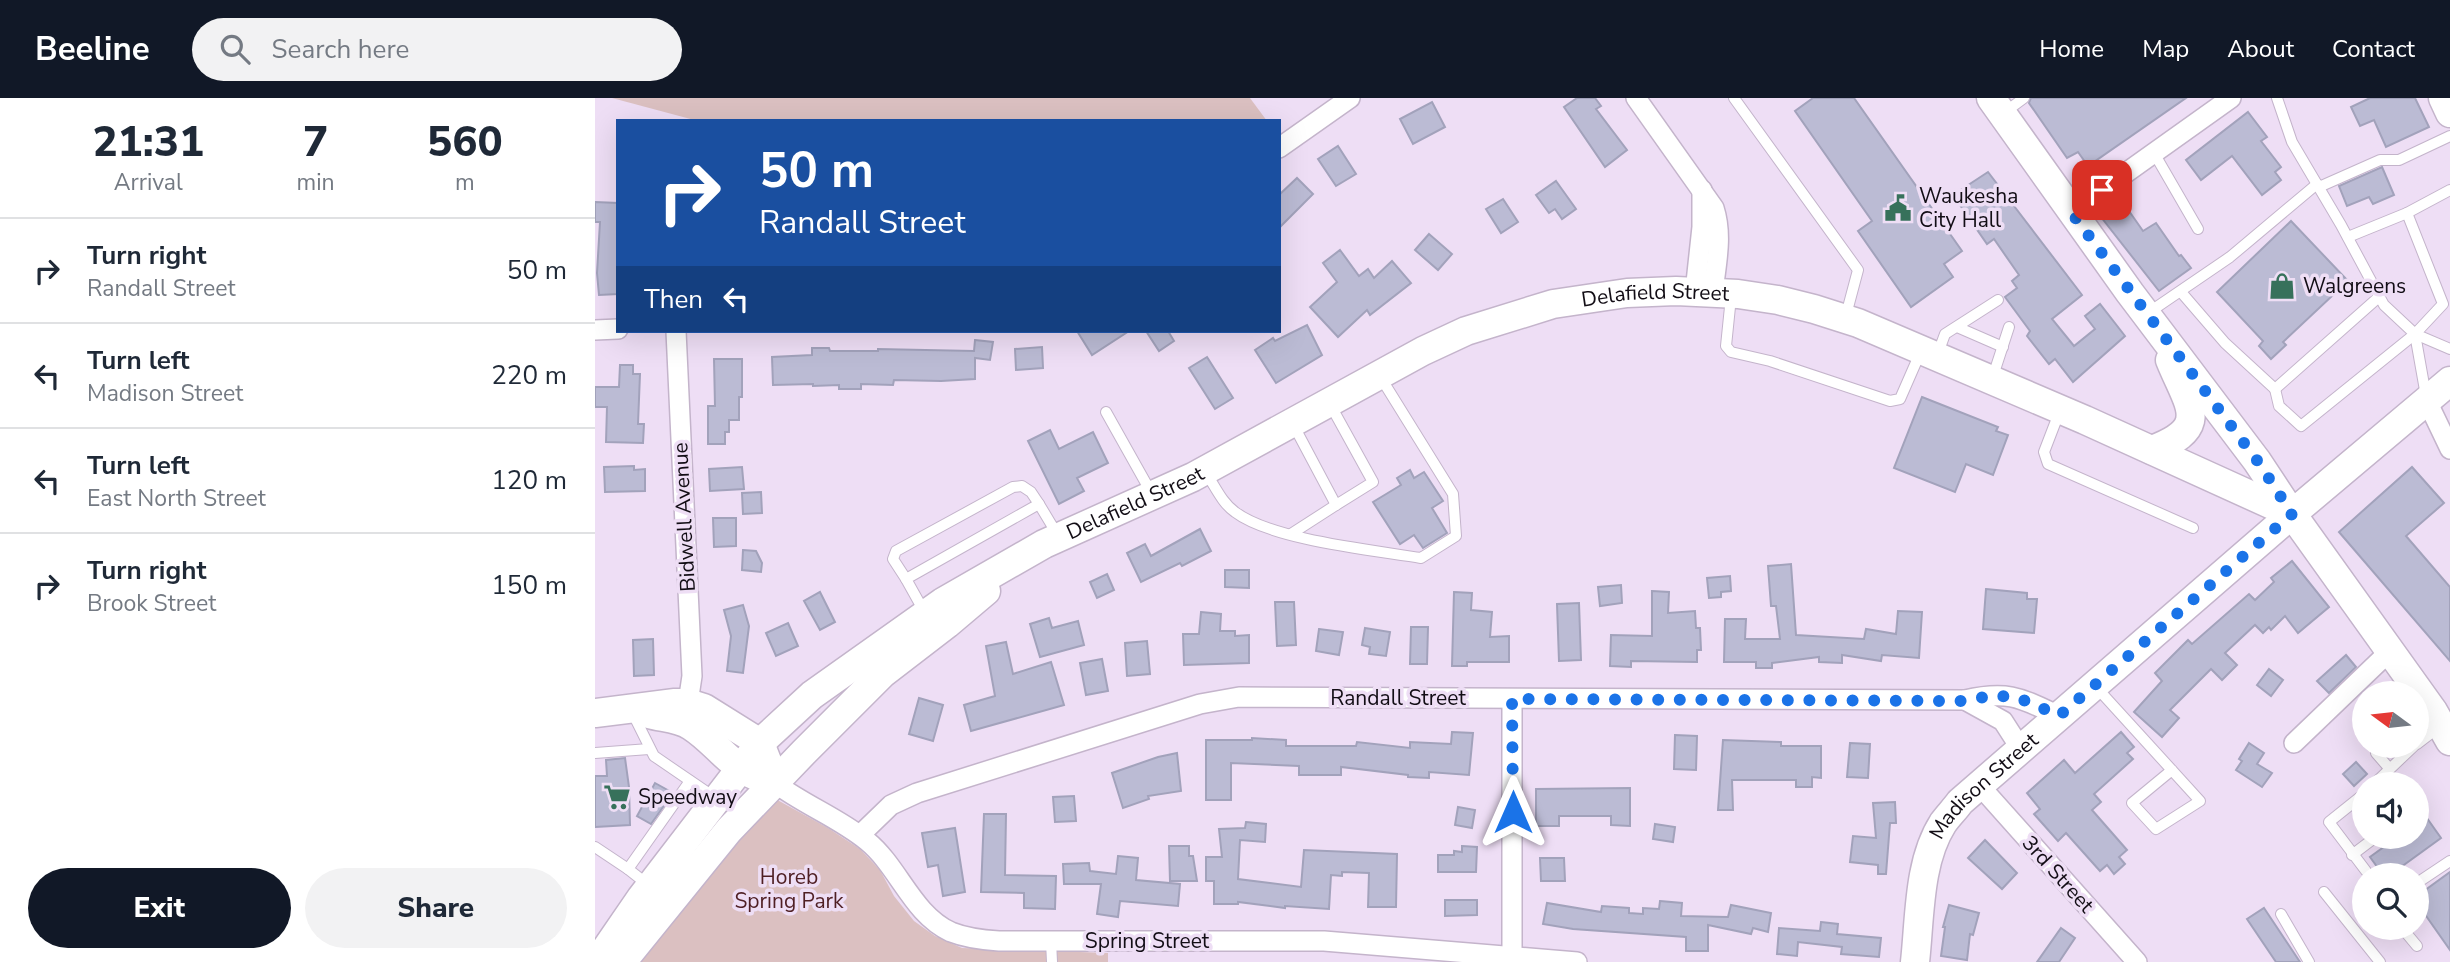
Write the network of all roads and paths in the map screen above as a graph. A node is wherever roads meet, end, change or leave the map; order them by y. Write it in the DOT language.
graph roads {
  1 [pos="1350,98"];
  2 [pos="1636,98"];
  3 [pos="1734,98"];
  4 [pos="2231,98"];
  5 [pos="2277,98"];
  6 [pos="2443,98"];
  7 [pos="2006,103"];
  8 [pos="2450,113"];
  9 [pos="2450,136"];
  10 [pos="1281,147"];
  11 [pos="2154,153"];
  12 [pos="2318,186"];
  13 [pos="2450,190"];
  14 [pos="2071,212"];
  15 [pos="2407,213"];
  16 [pos="2198,229"];
  17 [pos="2348,237"];
  18 [pos="1713,292"];
  19 [pos="2181,292"];
  20 [pos="2380,296"];
  21 [pos="1998,300"];
  22 [pos="2147,314"];
  23 [pos="1845,319"];
  24 [pos="1957,327"];
  25 [pos="2009,327"];
  26 [pos="616,329"];
  27 [pos="595,330"];
  28 [pos="676,333"];
  29 [pos="2416,334"];
  30 [pos="2003,347"];
  31 [pos="2450,349"];
  32 [pos="1929,353"];
  33 [pos="1379,375"];
  34 [pos="1992,380"];
  35 [pos="2450,381"];
  36 [pos="2275,389"];
  37 [pos="2427,401"];
  38 [pos="1329,402"];
  39 [pos="2061,410"];
  40 [pos="1106,412"];
  41 [pos="1292,422"];
  42 [pos="2450,449"];
  43 [pos="2152,450"];
  44 [pos="1205,470"];
  45 [pos="1152,495"];
  46 [pos="1039,504"];
  47 [pos="1336,505"];
  48 [pos="2292,514"];
  49 [pos="2193,527"];
  50 [pos="1291,534"];
  51 [pos="1058,538"];
  52 [pos="1031,552"];
  53 [pos="906,579"];
  54 [pos="925,614"];
  55 [pos="2390,651"];
  56 [pos="2096,686"];
  57 [pos="1512,699"];
  58 [pos="1965,701"];
  59 [pos="688,704"];
  60 [pos="631,709"];
  61 [pos="595,713"];
  62 [pos="2059,716"];
  63 [pos="2446,733"];
  64 [pos="2429,740"];
  65 [pos="760,743"];
  66 [pos="2294,744"];
  67 [pos="649,749"];
  68 [pos="2021,749"];
  69 [pos="595,753"];
  70 [pos="2380,758"];
  71 [pos="2401,758"];
  72 [pos="2389,768"];
  73 [pos="740,769"];
  74 [pos="2172,770"];
  75 [pos="2385,772"];
  76 [pos="690,781"];
  77 [pos="775,783"];
  78 [pos="1980,786"];
  79 [pos="717,799"];
  80 [pos="2352,807"];
  81 [pos="860,835"];
  82 [pos="595,847"];
  83 [pos="2361,849"];
  84 [pos="2353,855"];
  85 [pos="2450,861"];
  86 [pos="2360,863"];
  87 [pos="628,869"];
  88 [pos="2429,875"];
  89 [pos="650,887"];
  90 [pos="2323,892"];
  91 [pos="2281,914"];
  92 [pos="2412,940"];
  93 [pos="1051,941"];
  94 [pos="2417,946"];
  95 [pos="608,952"];
  96 [pos="1512,959"];
  97 [pos="1052,962"];
  98 [pos="1577,962"];
  99 [pos="1915,962"];
  100 [pos="2137,962"];
  101 [pos="2309,962"];
  102 [pos="2380,962"];
  1 -- 10 [label="street"];
  2 -- 18 [label="street"];
  3 -- 23 [label="lane"];
  4 -- 11 [label="street"];
  5 -- 12 [label="lane"];
  6 -- 8 [label="main road"];
  7 -- 14 [label="main road"];
  9 -- 12 [label="lane"];
  11 -- 14 [label="street"];
  11 -- 16 [label="lane"];
  12 -- 17 [label="lane"];
  12 -- 19 [label="lane"];
  13 -- 15 [label="lane"];
  14 -- 22 [label="main road"];
  15 -- 17 [label="lane"];
  15 -- 29 [label="lane"];
  17 -- 20 [label="lane"];
  18 -- 23 [label="main road, Delafield Street"];
  18 -- 32 [label="lane"];
  18 -- 33 [label="main road, Delafield Street"];
  19 -- 22 [label="lane"];
  19 -- 36 [label="lane"];
  20 -- 29 [label="lane"];
  20 -- 36 [label="lane"];
  21 -- 24 [label="lane"];
  22 -- 43 [label="main road"];
  22 -- 48 [label="main road"];
  23 -- 32 [label="main road, Delafield Street"];
  24 -- 30 [label="lane"];
  24 -- 32 [label="lane"];
  25 -- 30 [label="lane"];
  26 -- 27 [label="street"];
  28 -- 59 [label="street, Bidwell Avenue"];
  29 -- 31 [label="lane"];
  29 -- 36 [label="lane"];
  29 -- 37 [label="lane"];
  30 -- 34 [label="lane"];
  32 -- 34 [label="main road, Delafield Street"];
  33 -- 38 [label="main road, Delafield Street"];
  33 -- 50 [label="lane"];
  34 -- 39 [label="main road, Delafield Street"];
  35 -- 37 [label="main road, Madison Street"];
  37 -- 42 [label="street"];
  37 -- 48 [label="main road, Madison Street"];
  38 -- 41 [label="main road, Delafield Street"];
  38 -- 47 [label="lane"];
  39 -- 43 [label="main road, Delafield Street"];
  39 -- 49 [label="lane"];
  40 -- 45 [label="lane"];
  41 -- 44 [label="main road, Delafield Street"];
  41 -- 47 [label="lane"];
  43 -- 48 [label="main road, Delafield Street"];
  44 -- 45 [label="main road, Delafield Street"];
  44 -- 50 [label="lane"];
  45 -- 51 [label="main road, Delafield Street"];
  46 -- 51 [label="lane"];
  46 -- 53 [label="lane"];
  46 -- 53 [label="lane"];
  47 -- 50 [label="lane"];
  48 -- 55 [label="main road"];
  48 -- 56 [label="main road, Madison Street"];
  51 -- 52 [label="main road, Delafield Street"];
  52 -- 54 [label="main road, Delafield Street"];
  52 -- 77 [label="main road, Delafield Street"];
  53 -- 54 [label="lane"];
  54 -- 65 [label="main road, Delafield Street"];
  55 -- 63 [label="main road"];
  55 -- 66 [label="street"];
  56 -- 62 [label="main road, Madison Street"];
  56 -- 74 [label="lane"];
  57 -- 58 [label="street, Randall Street"];
  57 -- 81 [label="street, Randall Street"];
  57 -- 96 [label="street"];
  58 -- 62 [label="street, Randall Street"];
  58 -- 68 [label="street, Randall Street"];
  59 -- 60 [label="main road"];
  59 -- 65 [label="main road"];
  60 -- 61 [label="main road"];
  60 -- 67 [label="lane"];
  60 -- 73 [label="main road"];
  62 -- 68 [label="main road, Madison Street"];
  63 -- 64 [label="lane"];
  65 -- 73 [label="main road, Delafield Street"];
  65 -- 77 [label="main road"];
  67 -- 69 [label="lane"];
  67 -- 76 [label="lane"];
  68 -- 78 [label="main road, Madison Street"];
  70 -- 72 [label="lane"];
  71 -- 72 [label="lane"];
  72 -- 75 [label="lane"];
  73 -- 77 [label="main road"];
  73 -- 79 [label="main road, Delafield Street"];
  74 -- 74 [label="lane"];
  76 -- 79 [label="lane"];
  76 -- 87 [label="lane"];
  77 -- 81 [label="street, Spring Street"];
  77 -- 95 [label="main road, Delafield Street"];
  78 -- 99 [label="main road, Madison Street"];
  78 -- 100 [label="street, 3rd Street"];
  79 -- 89 [label="main road, Delafield Street"];
  80 -- 84 [label="lane"];
  81 -- 93 [label="street, Spring Street"];
  82 -- 87 [label="lane"];
  83 -- 84 [label="lane"];
  84 -- 86 [label="lane"];
  85 -- 88 [label="lane"];
  87 -- 89 [label="lane"];
  89 -- 95 [label="main road, Delafield Street"];
  90 -- 102 [label="lane"];
  91 -- 101 [label="lane"];
  92 -- 94 [label="lane"];
  93 -- 96 [label="street, Spring Street"];
  93 -- 97 [label="lane"];
  96 -- 98 [label="street, Spring Street"];
}
